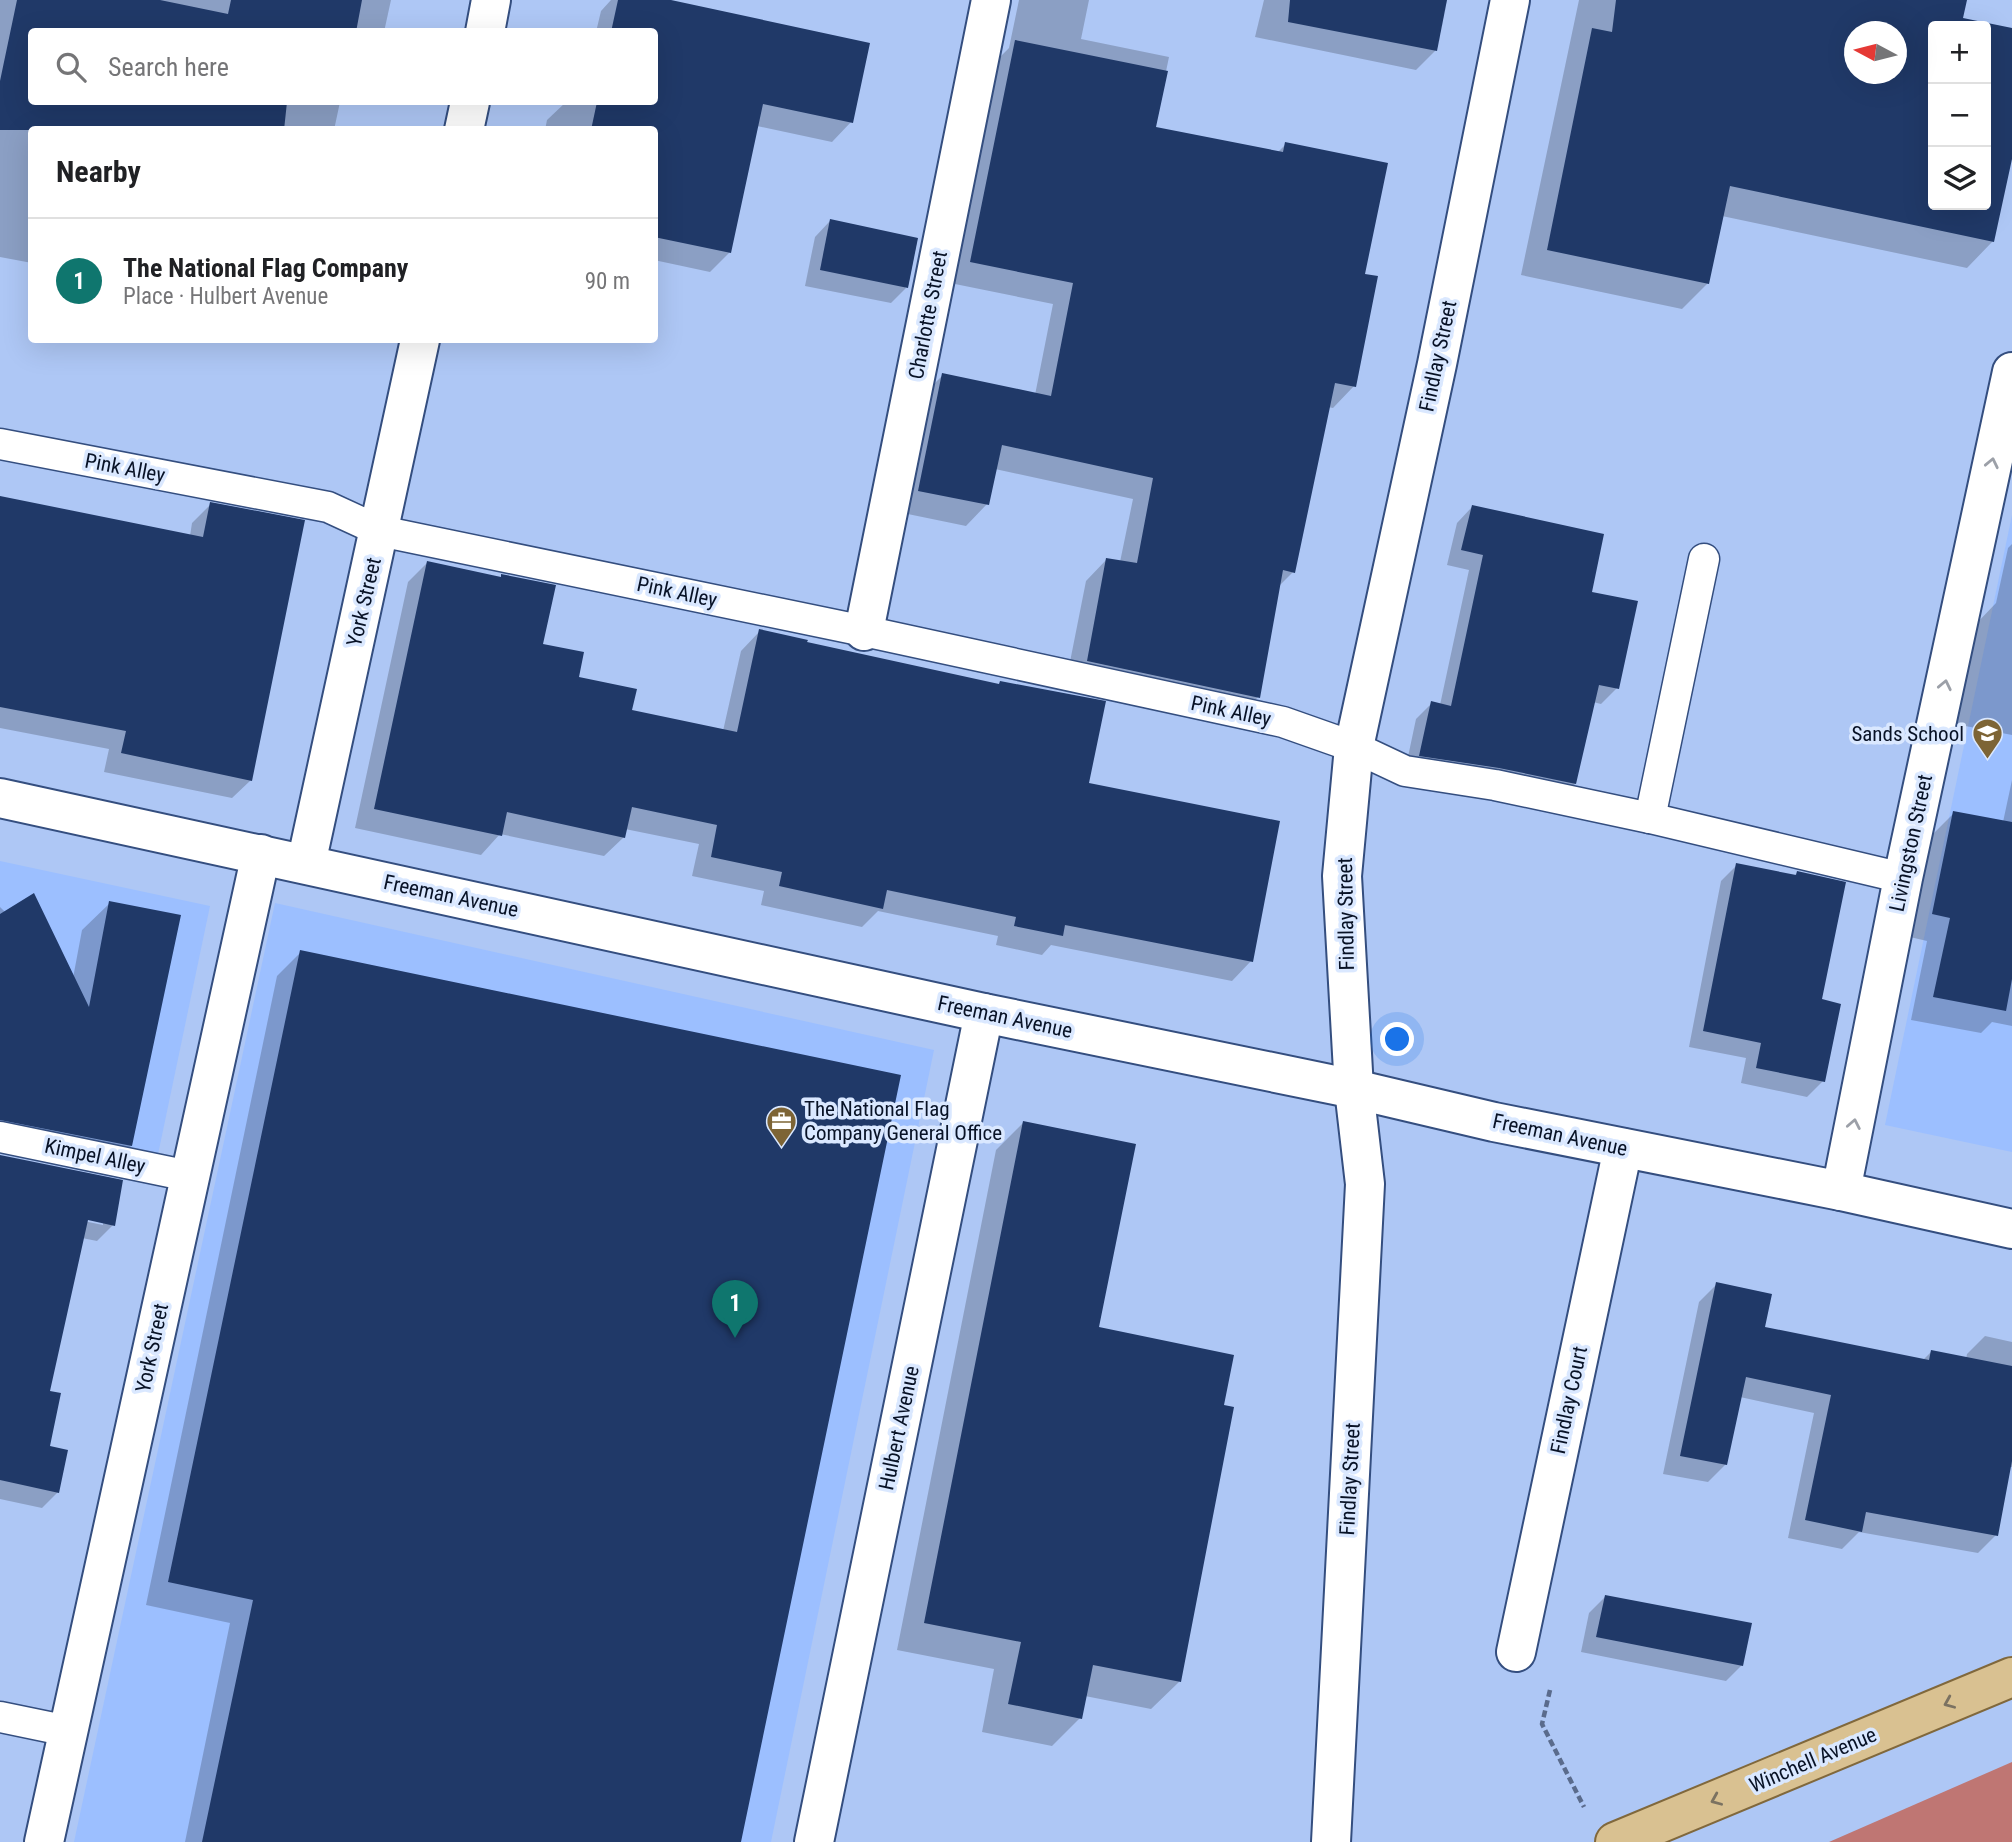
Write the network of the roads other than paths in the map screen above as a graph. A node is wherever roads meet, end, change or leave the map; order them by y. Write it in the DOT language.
graph roads {
  1 [pos="491,0"];
  2 [pos="992,0"];
  3 [pos="1510,0"];
  4 [pos="486,28"];
  5 [pos="469,105"];
  6 [pos="465,126"];
  7 [pos="419,343"];
  8 [pos="2012,372"];
  9 [pos="0,444"];
  10 [pos="380,531"];
  11 [pos="1704,559"];
  12 [pos="864,631"];
  13 [pos="1353,747"];
  14 [pos="0,798"];
  15 [pos="1650,818"];
  16 [pos="261,854"];
  17 [pos="306,864"];
  18 [pos="1903,878"];
  19 [pos="984,1013"];
  20 [pos="1354,1089"];
  21 [pos="0,1136"];
  22 [pos="1623,1148"];
  23 [pos="189,1177"];
  24 [pos="1841,1191"];
  25 [pos="2012,1229"];
  26 [pos="1516,1652"];
  27 [pos="2012,1677"];
  28 [pos="0,1717"];
  29 [pos="68,1731"];
  30 [pos="1602,1830"];
  31 [pos="44,1842"];
  32 [pos="814,1842"];
  33 [pos="1331,1842"];
  1 -- 4 [label="street"];
  2 -- 12 [label="street, Charlotte Street"];
  3 -- 13 [label="street, Findlay Street"];
  5 -- 6 [label="street"];
  7 -- 10 [label="street, York Street"];
  18 -- 8 [label="street, Livingston Street, one-way"];
  9 -- 10 [label="lane, Pink Alley"];
  10 -- 12 [label="lane, Pink Alley"];
  10 -- 17 [label="street, York Street"];
  11 -- 15 [label="lane"];
  12 -- 13 [label="lane, Pink Alley"];
  13 -- 15 [label="lane, Pink Alley"];
  13 -- 20 [label="street, Findlay Street"];
  14 -- 16 [label="street, Freeman Avenue"];
  15 -- 18 [label="lane, Pink Alley"];
  16 -- 17 [label="street, Freeman Avenue"];
  16 -- 23 [label="street, York Street"];
  17 -- 19 [label="street, Freeman Avenue"];
  24 -- 18 [label="street, Livingston Street, one-way"];
  19 -- 20 [label="street, Freeman Avenue"];
  19 -- 32 [label="street, Hulbert Avenue"];
  20 -- 22 [label="street, Freeman Avenue"];
  20 -- 33 [label="street, Findlay Street"];
  21 -- 23 [label="lane, Kimpel Alley"];
  22 -- 24 [label="street, Freeman Avenue"];
  22 -- 26 [label="street, Findlay Court"];
  23 -- 29 [label="street, York Street"];
  24 -- 25 [label="street, Freeman Avenue"];
  27 -- 30 [label="main road, Winchell Avenue, one-way"];
  28 -- 29 [label="lane"];
  29 -- 31 [label="street, York Street"];
}
